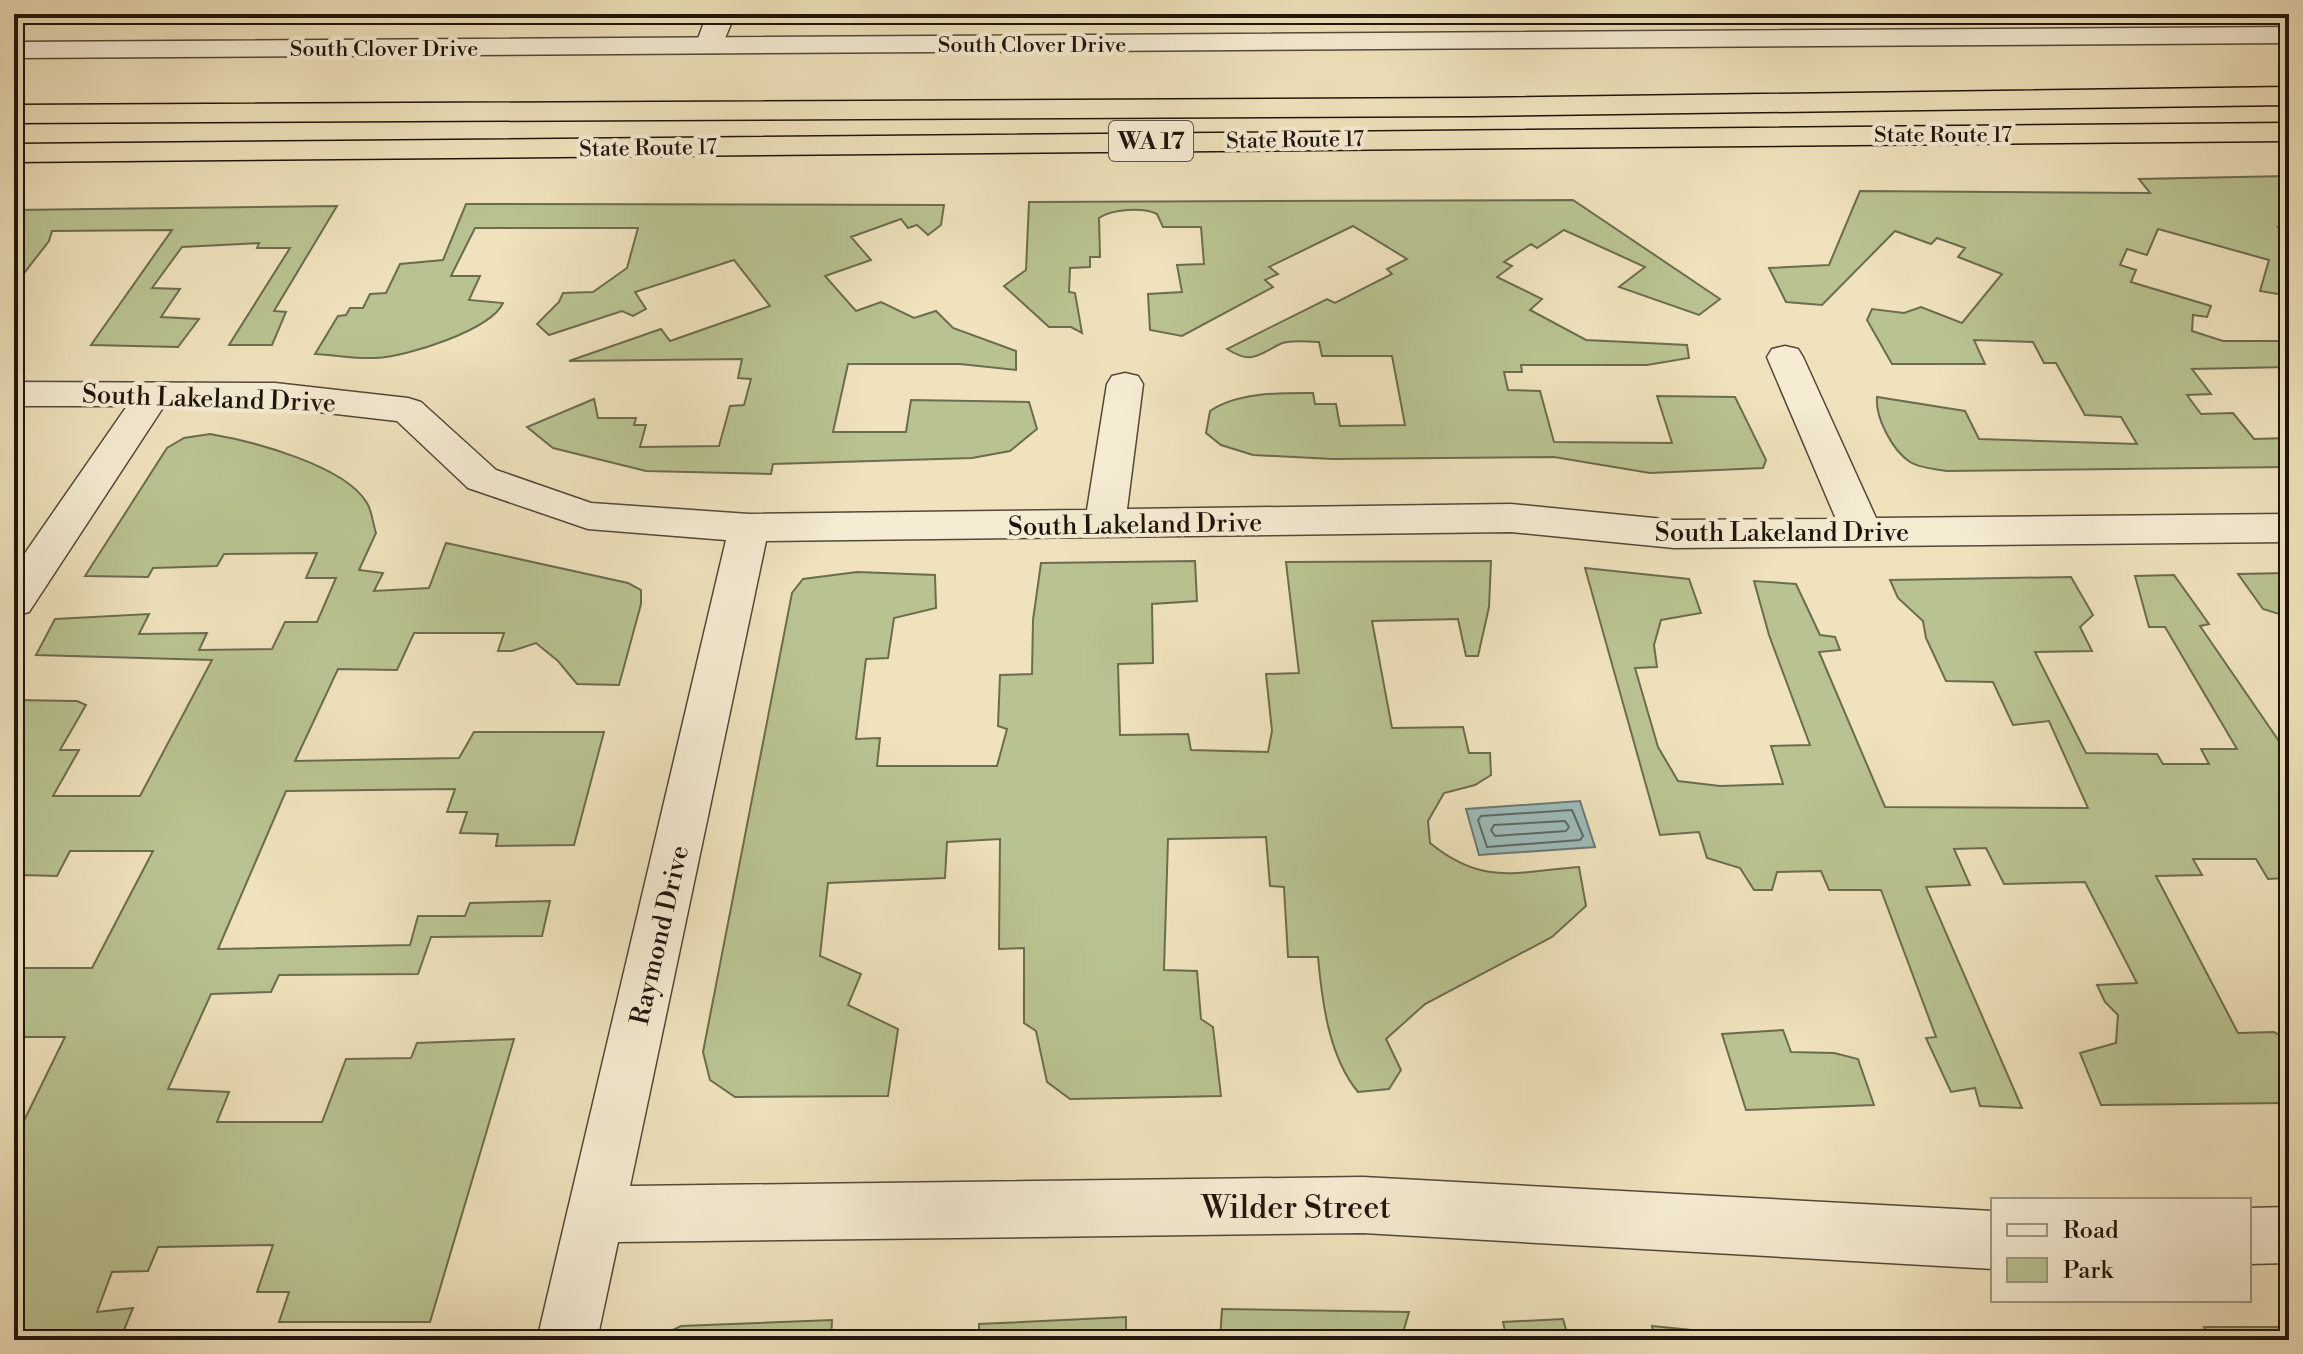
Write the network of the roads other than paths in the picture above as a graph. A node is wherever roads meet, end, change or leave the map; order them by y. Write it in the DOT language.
graph roads {
  1 [pos="721,14"];
  2 [pos="2289,35"];
  3 [pos="709,47"];
  4 [pos="14,50"];
  5 [pos="2289,96"];
  6 [pos="14,114"];
  7 [pos="2289,132"];
  8 [pos="14,153"];
  9 [pos="1785,357"];
  10 [pos="1125,384"];
  11 [pos="155,392"];
  12 [pos="14,394"];
  13 [pos="1105,525"];
  14 [pos="749,528"];
  15 [pos="2289,528"];
  16 [pos="1862,533"];
  17 [pos="14,601"];
  18 [pos="597,1214"];
  19 [pos="2289,1235"];
  20 [pos="2251,1236"];
  21 [pos="1991,1240"];
  22 [pos="567,1340"];
  1 -- 3 [label="street"];
  2 -- 3 [label="street, South Clover Drive"];
  3 -- 4 [label="street, South Clover Drive"];
  5 -- 6 [label="highway, State Route 17 / WA 17"];
  7 -- 8 [label="highway, State Route 17 / WA 17"];
  9 -- 16 [label="street"];
  10 -- 13 [label="street"];
  11 -- 12 [label="street, South Lakeland Drive"];
  11 -- 14 [label="street, South Lakeland Drive"];
  11 -- 17 [label="street"];
  13 -- 14 [label="street, South Lakeland Drive"];
  13 -- 16 [label="street, South Lakeland Drive"];
  14 -- 18 [label="street, Raymond Drive"];
  15 -- 16 [label="street, South Lakeland Drive"];
  18 -- 21 [label="street, Wilder Street"];
  18 -- 22 [label="street, Raymond Drive"];
  19 -- 20 [label="street"];
}
